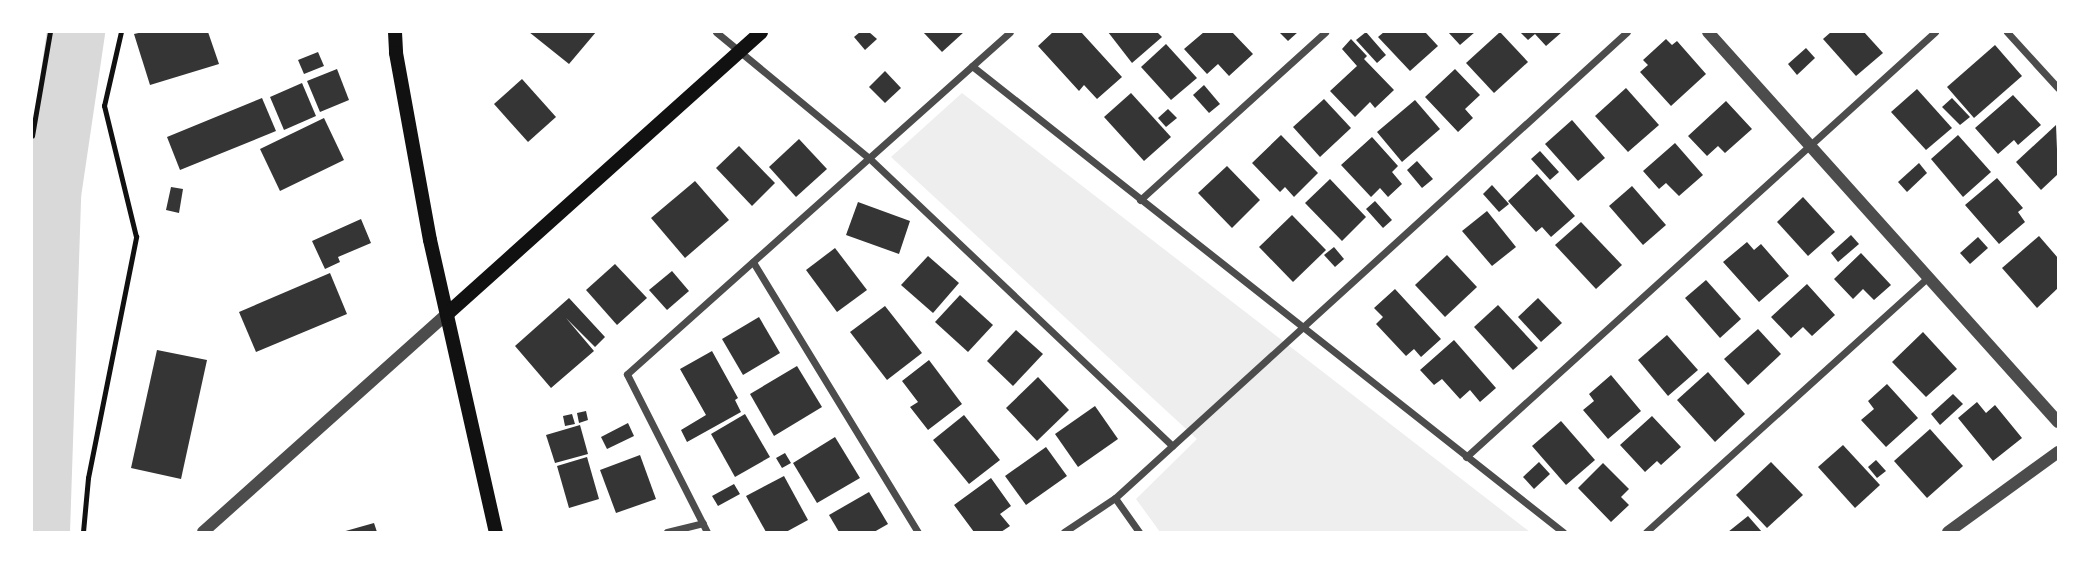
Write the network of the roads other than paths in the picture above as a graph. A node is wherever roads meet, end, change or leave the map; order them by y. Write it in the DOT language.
graph roads {
  1 [pos="395,32"];
  2 [pos="716,32"];
  3 [pos="761,32"];
  4 [pos="1010,32"];
  5 [pos="1325,32"];
  6 [pos="1627,32"];
  7 [pos="1708,32"];
  8 [pos="1935,32"];
  9 [pos="2007,32"];
  10 [pos="740,51"];
  11 [pos="972,66"];
  12 [pos="2059,88"];
  13 [pos="1809,144"];
  14 [pos="870,158"];
  15 [pos="1140,200"];
  16 [pos="752,262"];
  17 [pos="1928,277"];
  18 [pos="447,314"];
  19 [pos="1300,328"];
  20 [pos="2059,422"];
  21 [pos="1172,446"];
  22 [pos="2059,452"];
  23 [pos="1466,457"];
  24 [pos="1115,498"];
  25 [pos="702,523"];
  26 [pos="203,533"];
  27 [pos="496,533"];
  28 [pos="667,533"];
  29 [pos="707,533"];
  30 [pos="918,533"];
  31 [pos="1064,533"];
  32 [pos="1139,533"];
  33 [pos="1563,533"];
  34 [pos="1646,533"];
  35 [pos="1948,533"];
  1 -- 18 [label="main road"];
  2 -- 10 [label="street"];
  3 -- 10 [label="main road"];
  4 -- 11 [label="street"];
  5 -- 15 [label="street"];
  6 -- 19 [label="street"];
  7 -- 13 [label="street"];
  8 -- 13 [label="street"];
  9 -- 12 [label="street"];
  10 -- 14 [label="street"];
  10 -- 18 [label="main road"];
  11 -- 14 [label="street"];
  11 -- 15 [label="street"];
  13 -- 17 [label="street"];
  13 -- 23 [label="street"];
  14 -- 16 [label="street"];
  14 -- 21 [label="street"];
  15 -- 19 [label="street"];
  16 -- 25 [label="street"];
  16 -- 30 [label="street"];
  17 -- 20 [label="street"];
  17 -- 34 [label="street"];
  18 -- 26 [label="street"];
  18 -- 27 [label="main road"];
  19 -- 21 [label="street"];
  19 -- 23 [label="street"];
  21 -- 24 [label="street"];
  22 -- 35 [label="street"];
  23 -- 33 [label="street"];
  24 -- 31 [label="street"];
  24 -- 32 [label="street"];
  25 -- 28 [label="street"];
  25 -- 29 [label="street"];
}
